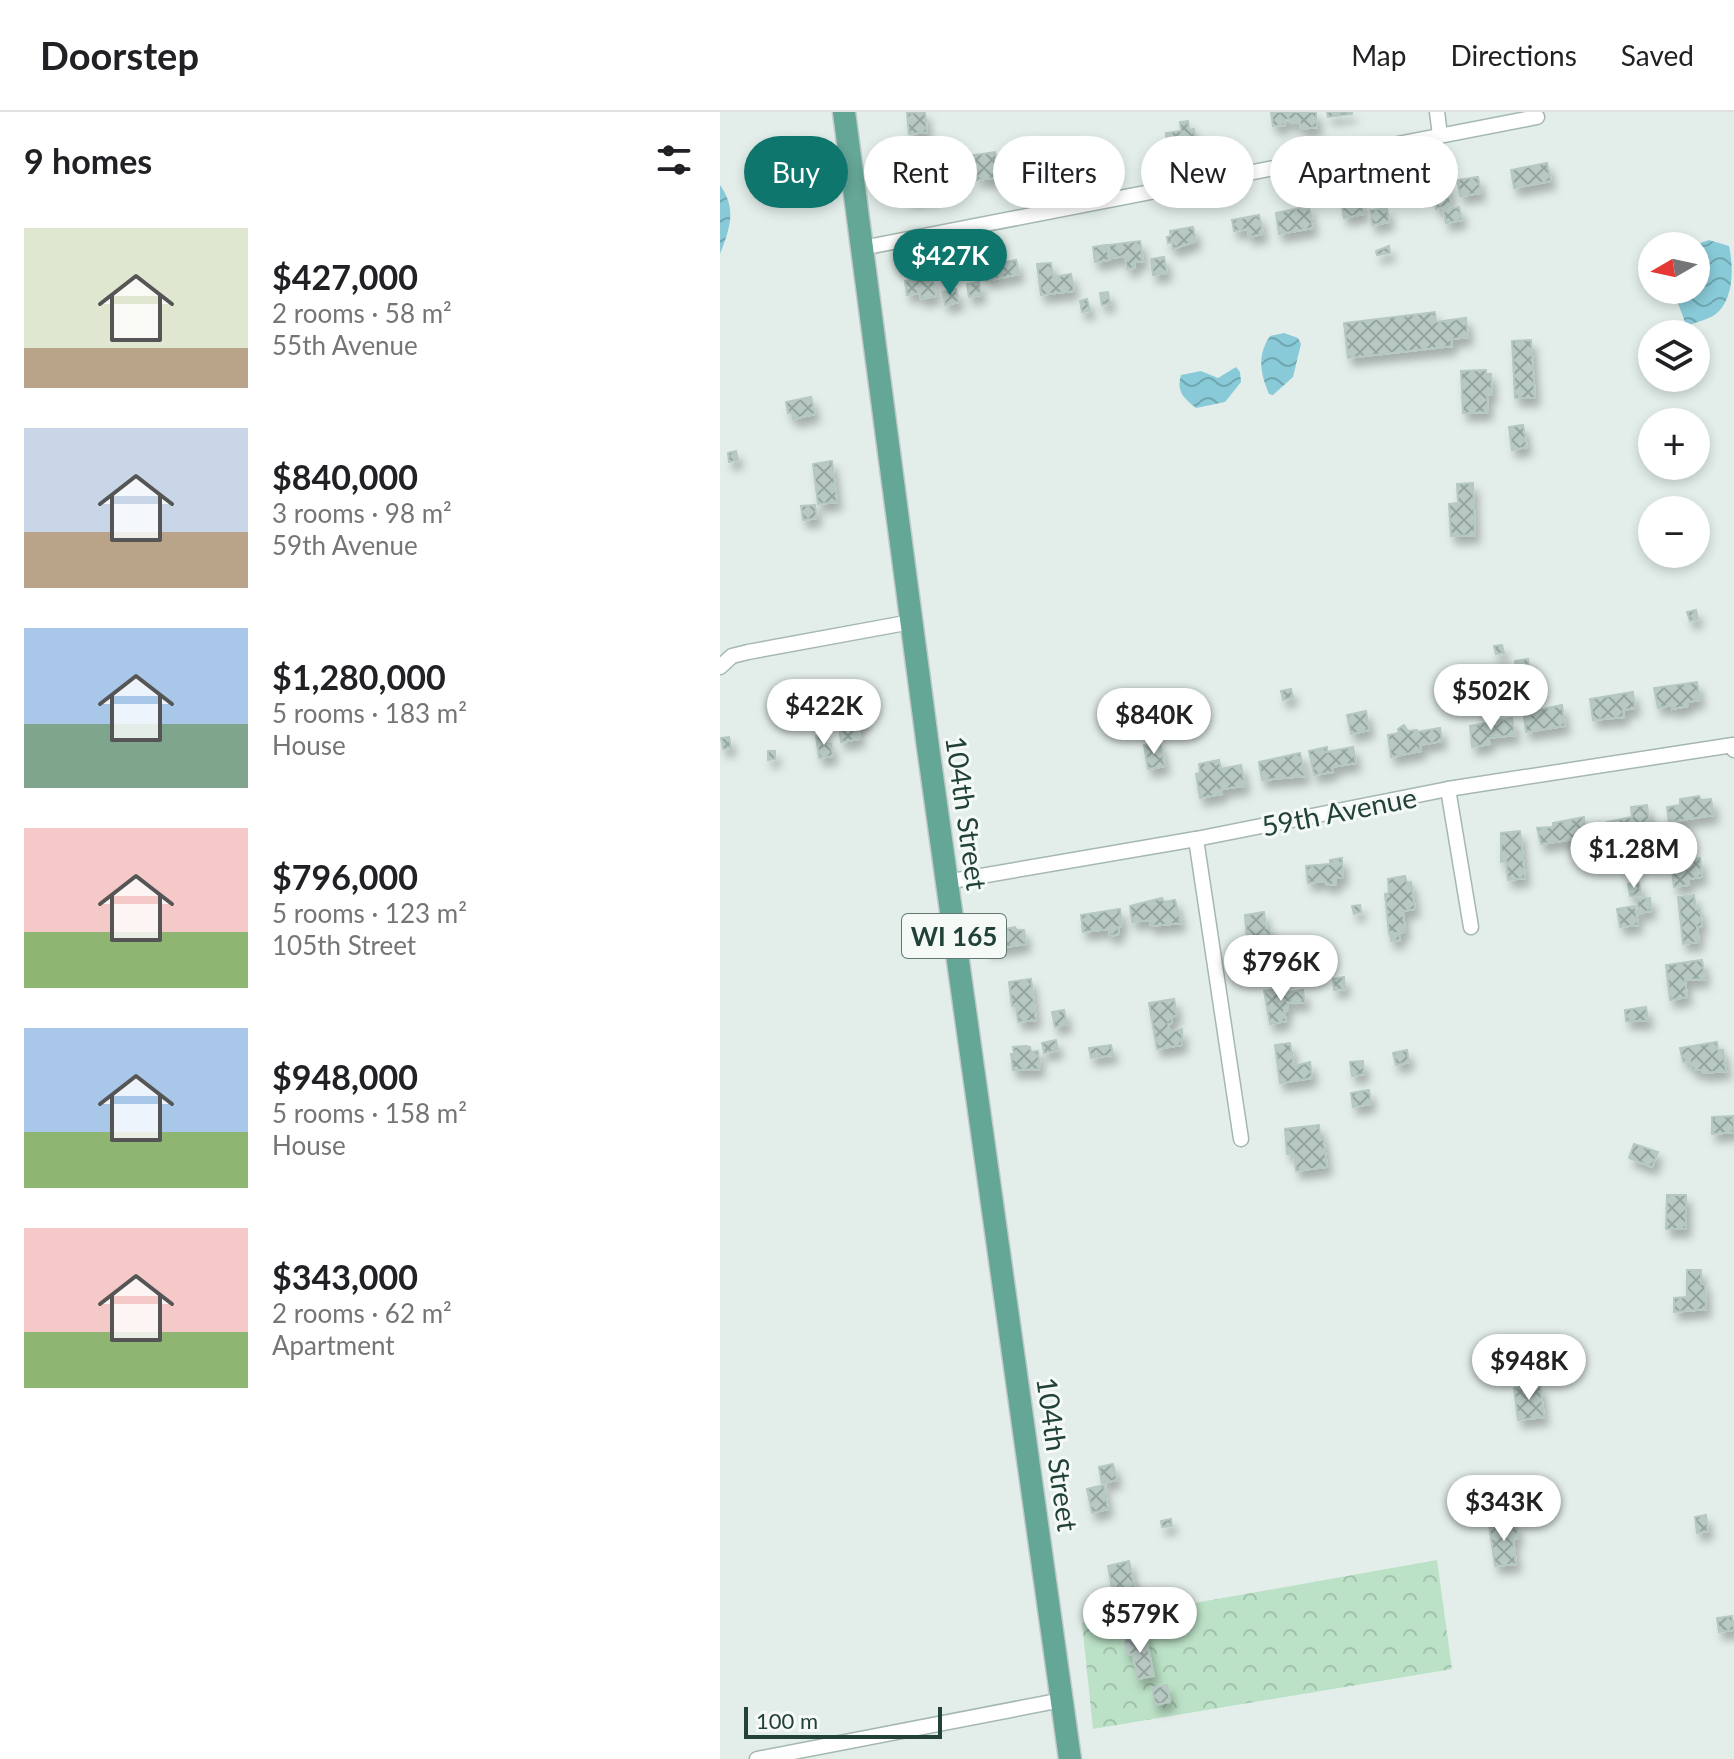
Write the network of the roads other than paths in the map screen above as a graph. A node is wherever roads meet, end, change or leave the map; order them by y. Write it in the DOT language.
graph roads {
  1 [pos="844,112"];
  2 [pos="1437,112"];
  3 [pos="1537,117"];
  4 [pos="1440,135"];
  5 [pos="862,248"];
  6 [pos="911,622"];
  7 [pos="720,667"];
  8 [pos="1734,747"];
  9 [pos="1448,789"];
  10 [pos="1196,839"];
  11 [pos="946,882"];
  12 [pos="1471,927"];
  13 [pos="1241,1139"];
  14 [pos="1062,1700"];
  15 [pos="757,1759"];
  16 [pos="1070,1759"];
  1 -- 5 [label="main road, 104th Street / WI 165"];
  2 -- 4 [label="street"];
  3 -- 4 [label="street"];
  4 -- 5 [label="street"];
  5 -- 6 [label="main road, 104th Street / WI 165"];
  6 -- 7 [label="street"];
  6 -- 11 [label="main road, 104th Street / WI 165"];
  8 -- 9 [label="street, 59th Avenue"];
  9 -- 10 [label="street, 59th Avenue"];
  9 -- 12 [label="street"];
  10 -- 11 [label="street, 59th Avenue"];
  10 -- 13 [label="street"];
  11 -- 14 [label="main road, 104th Street / WI 165"];
  14 -- 15 [label="street"];
  14 -- 16 [label="main road, 104th Street / WI 165"];
}
